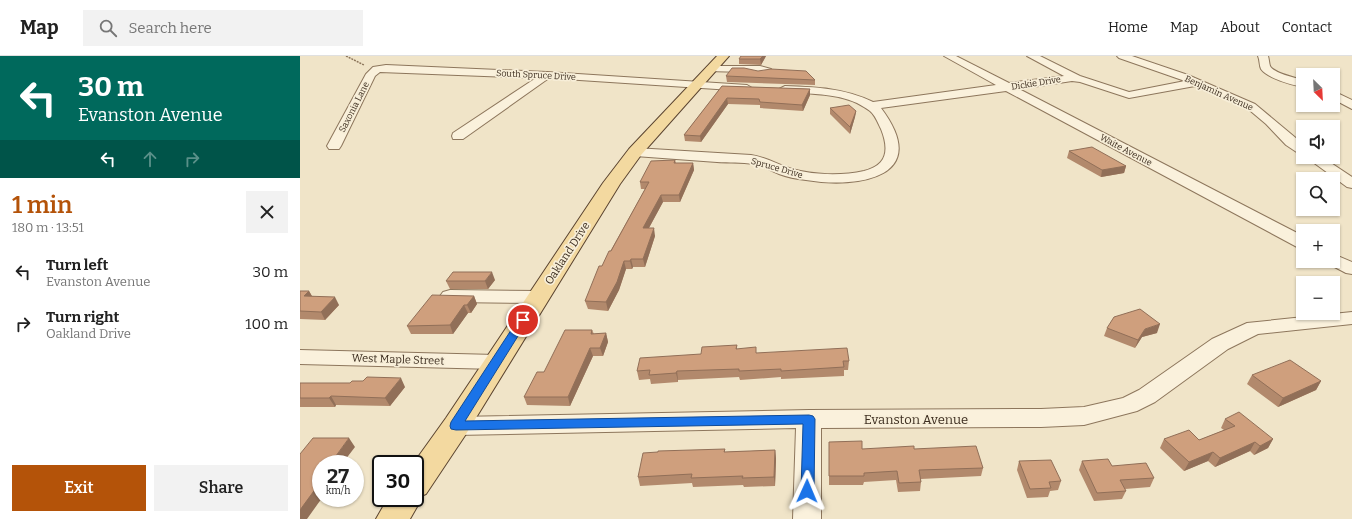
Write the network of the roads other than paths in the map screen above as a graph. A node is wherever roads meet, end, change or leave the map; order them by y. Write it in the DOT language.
graph roads {
  1 [pos="949,56"];
  2 [pos="1032,56"];
  3 [pos="1122,56"];
  4 [pos="1263,56"];
  5 [pos="717,63"];
  6 [pos="377,69"];
  7 [pos="750,70"];
  8 [pos="547,76"];
  9 [pos="1078,78"];
  10 [pos="1198,82"];
  11 [pos="1296,82"];
  12 [pos="695,86"];
  13 [pos="1007,87"];
  14 [pos="1340,98"];
  15 [pos="1352,105"];
  16 [pos="872,106"];
  17 [pos="458,136"];
  18 [pos="1296,145"];
  19 [pos="334,146"];
  20 [pos="635,152"];
  21 [pos="1323,164"];
  22 [pos="1352,184"];
  23 [pos="1296,239"];
  24 [pos="1340,263"];
  25 [pos="1352,269"];
  26 [pos="439,296"];
  27 [pos="538,297"];
  28 [pos="1352,318"];
  29 [pos="300,357"];
  30 [pos="496,362"];
  31 [pos="809,419"];
  32 [pos="456,426"];
  33 [pos="424,472"];
  34 [pos="400,507"];
  35 [pos="392,519"];
  36 [pos="807,519"];
  1 -- 13 [label="street, Waite Avenue"];
  2 -- 9 [label="street"];
  3 -- 10 [label="street, Benjamin Avenue"];
  4 -- 11 [label="street"];
  5 -- 7 [label="street"];
  5 -- 12 [label="main road, Oakland Drive"];
  6 -- 8 [label="street, South Spruce Drive"];
  6 -- 19 [label="street, Saxonia Lane"];
  8 -- 12 [label="street, South Spruce Drive"];
  8 -- 17 [label="street"];
  9 -- 10 [label="street, Dickie Drive"];
  9 -- 13 [label="street, Dickie Drive"];
  10 -- 18 [label="street, Benjamin Avenue"];
  12 -- 16 [label="street"];
  12 -- 20 [label="main road, Oakland Drive"];
  13 -- 16 [label="street, Dickie Drive"];
  13 -- 23 [label="street, Waite Avenue"];
  14 -- 15 [label="street"];
  16 -- 20 [label="street, Spruce Drive"];
  20 -- 27 [label="main road, Oakland Drive"];
  21 -- 22 [label="street"];
  24 -- 25 [label="street"];
  26 -- 27 [label="street"];
  27 -- 30 [label="main road, Oakland Drive"];
  28 -- 31 [label="street, Evanston Avenue"];
  29 -- 30 [label="street, West Maple Street"];
  30 -- 32 [label="main road, Oakland Drive"];
  31 -- 32 [label="street, Evanston Avenue"];
  31 -- 36 [label="street"];
  32 -- 33 [label="main road, Oakland Drive"];
  34 -- 35 [label="main road"];
}
